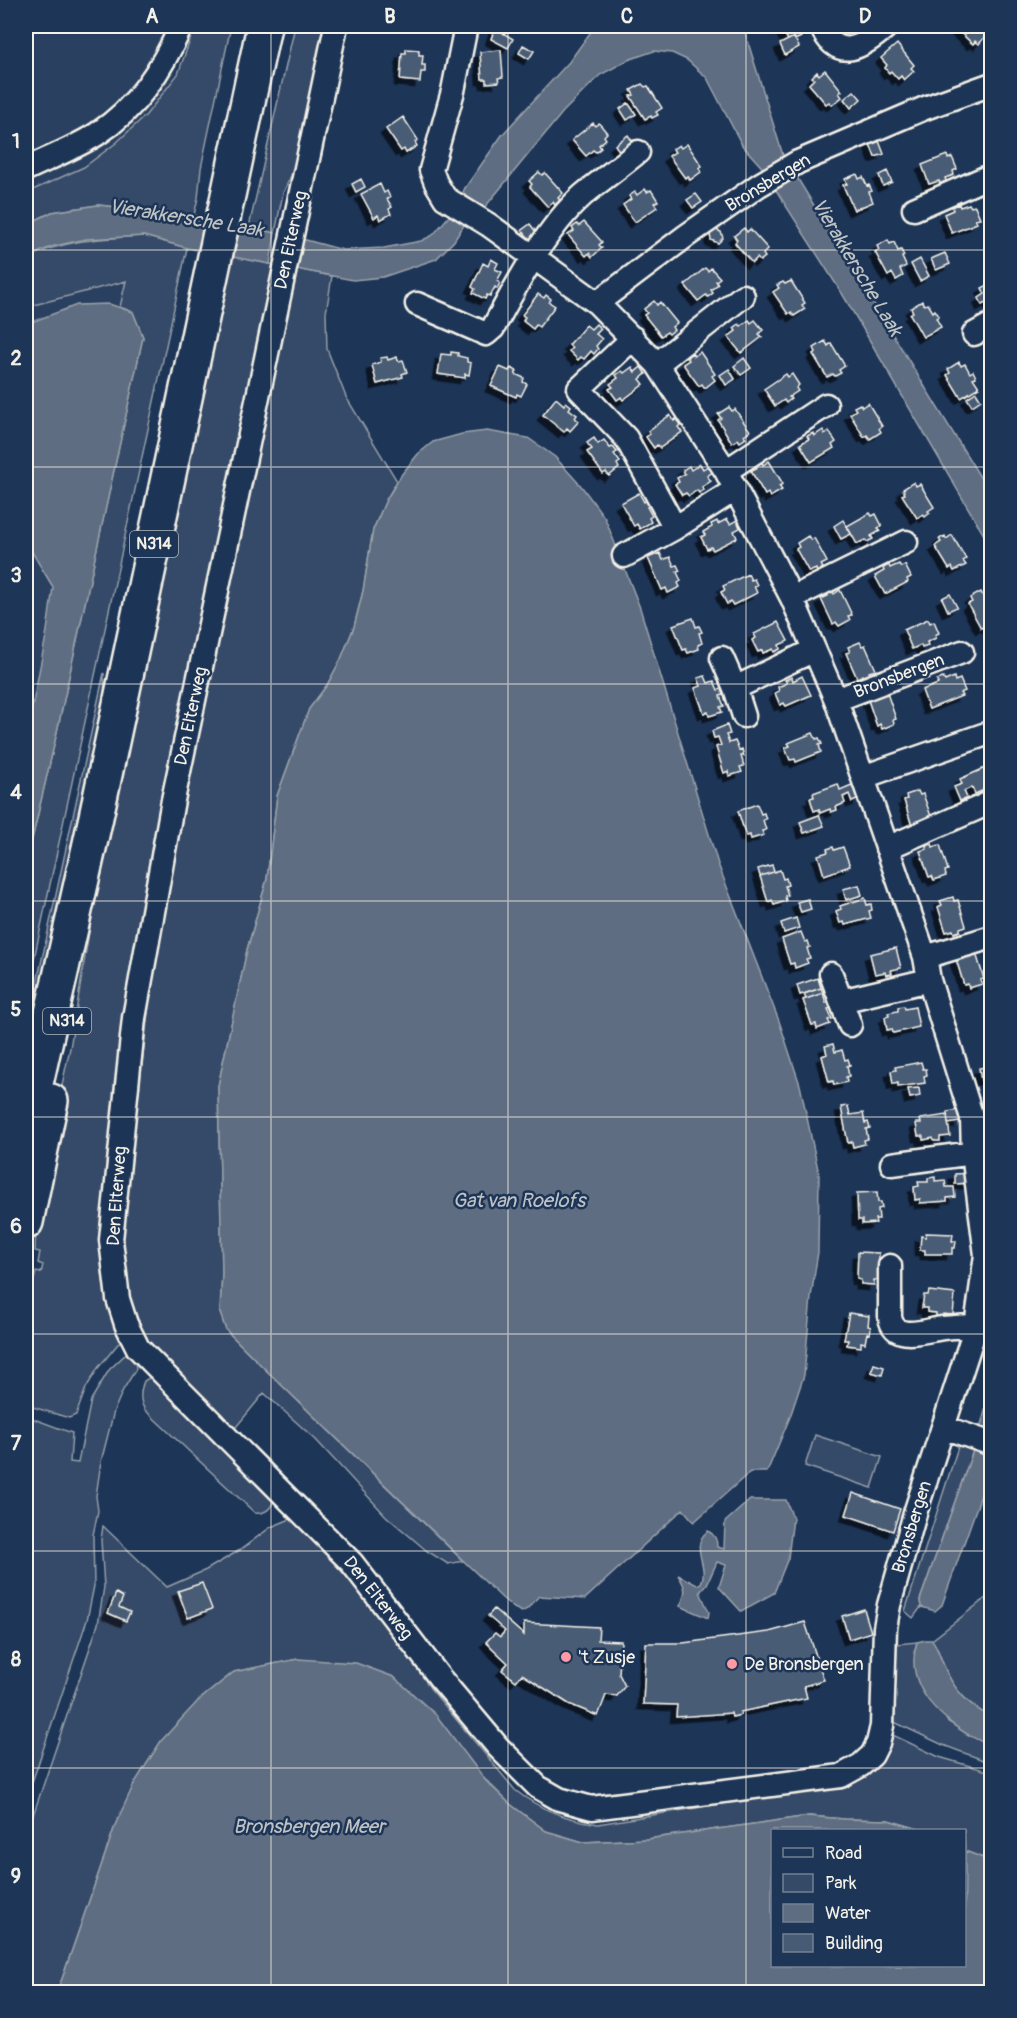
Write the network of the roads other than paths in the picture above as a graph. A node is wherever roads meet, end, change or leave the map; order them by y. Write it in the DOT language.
graph roads {
  1 [pos="181,26"];
  2 [pos="264,26"];
  3 [pos="336,26"];
  4 [pos="466,26"];
  5 [pos="821,26"];
  6 [pos="887,26"];
  7 [pos="992,84"];
  8 [pos="638,152"];
  9 [pos="26,170"];
  10 [pos="992,175"];
  11 [pos="914,209"];
  12 [pos="535,256"];
  13 [pos="743,296"];
  14 [pos="597,303"];
  15 [pos="417,304"];
  16 [pos="633,338"];
  17 [pos="657,364"];
  18 [pos="826,405"];
  19 [pos="731,480"];
  20 [pos="675,528"];
  21 [pos="906,542"];
  22 [pos="624,556"];
  23 [pos="792,598"];
  24 [pos="814,650"];
  25 [pos="962,652"];
  26 [pos="722,658"];
  27 [pos="735,688"];
  28 [pos="836,700"];
  29 [pos="744,716"];
  30 [pos="992,732"];
  31 [pos="863,777"];
  32 [pos="992,802"];
  33 [pos="96,817"];
  34 [pos="887,848"];
  35 [pos="992,938"];
  36 [pos="925,957"];
  37 [pos="831,974"];
  38 [pos="929,980"];
  39 [pos="841,1001"];
  40 [pos="850,1025"];
  41 [pos="982,1114"];
  42 [pos="26,1128"];
  43 [pos="973,1153"];
  44 [pos="892,1164"];
  45 [pos="26,1222"];
  46 [pos="989,1254"];
  47 [pos="890,1266"];
  48 [pos="976,1326"];
  49 [pos="943,1427"];
  50 [pos="982,1440"];
  51 [pos="885,1628"];
  1 -- 9 [label="street"];
  2 -- 33 [label="main road, N314"];
  3 -- 51 [label="street, Den Elterweg"];
  4 -- 12 [label="street, Bronsbergen"];
  5 -- 6 [label="street"];
  7 -- 14 [label="street, Bronsbergen"];
  8 -- 12 [label="street"];
  10 -- 11 [label="street"];
  12 -- 14 [label="street, Bronsbergen"];
  12 -- 15 [label="street"];
  13 -- 17 [label="street"];
  14 -- 16 [label="street, Bronsbergen"];
  16 -- 17 [label="street, Bronsbergen"];
  16 -- 20 [label="street"];
  17 -- 19 [label="street, Bronsbergen"];
  18 -- 19 [label="street"];
  19 -- 20 [label="street"];
  19 -- 23 [label="street, Bronsbergen"];
  20 -- 22 [label="street"];
  21 -- 23 [label="street"];
  23 -- 24 [label="street, Bronsbergen"];
  24 -- 27 [label="street"];
  24 -- 28 [label="street, Bronsbergen"];
  25 -- 28 [label="street, Bronsbergen"];
  26 -- 27 [label="street"];
  27 -- 29 [label="street"];
  28 -- 31 [label="street, Bronsbergen"];
  30 -- 31 [label="street"];
  31 -- 34 [label="street, Bronsbergen"];
  32 -- 34 [label="street"];
  33 -- 42 [label="main road, N314"];
  33 -- 45 [label="main road, N314"];
  34 -- 36 [label="street, Bronsbergen"];
  35 -- 36 [label="street"];
  36 -- 38 [label="street, Bronsbergen"];
  37 -- 39 [label="street"];
  38 -- 39 [label="street"];
  38 -- 41 [label="street, Bronsbergen"];
  39 -- 40 [label="street"];
  41 -- 43 [label="street, Bronsbergen"];
  43 -- 44 [label="street"];
  43 -- 46 [label="street, Bronsbergen"];
  46 -- 48 [label="street, Bronsbergen"];
  47 -- 48 [label="street"];
  48 -- 49 [label="street, Bronsbergen"];
  49 -- 50 [label="street"];
  49 -- 51 [label="street, Bronsbergen"];
}
